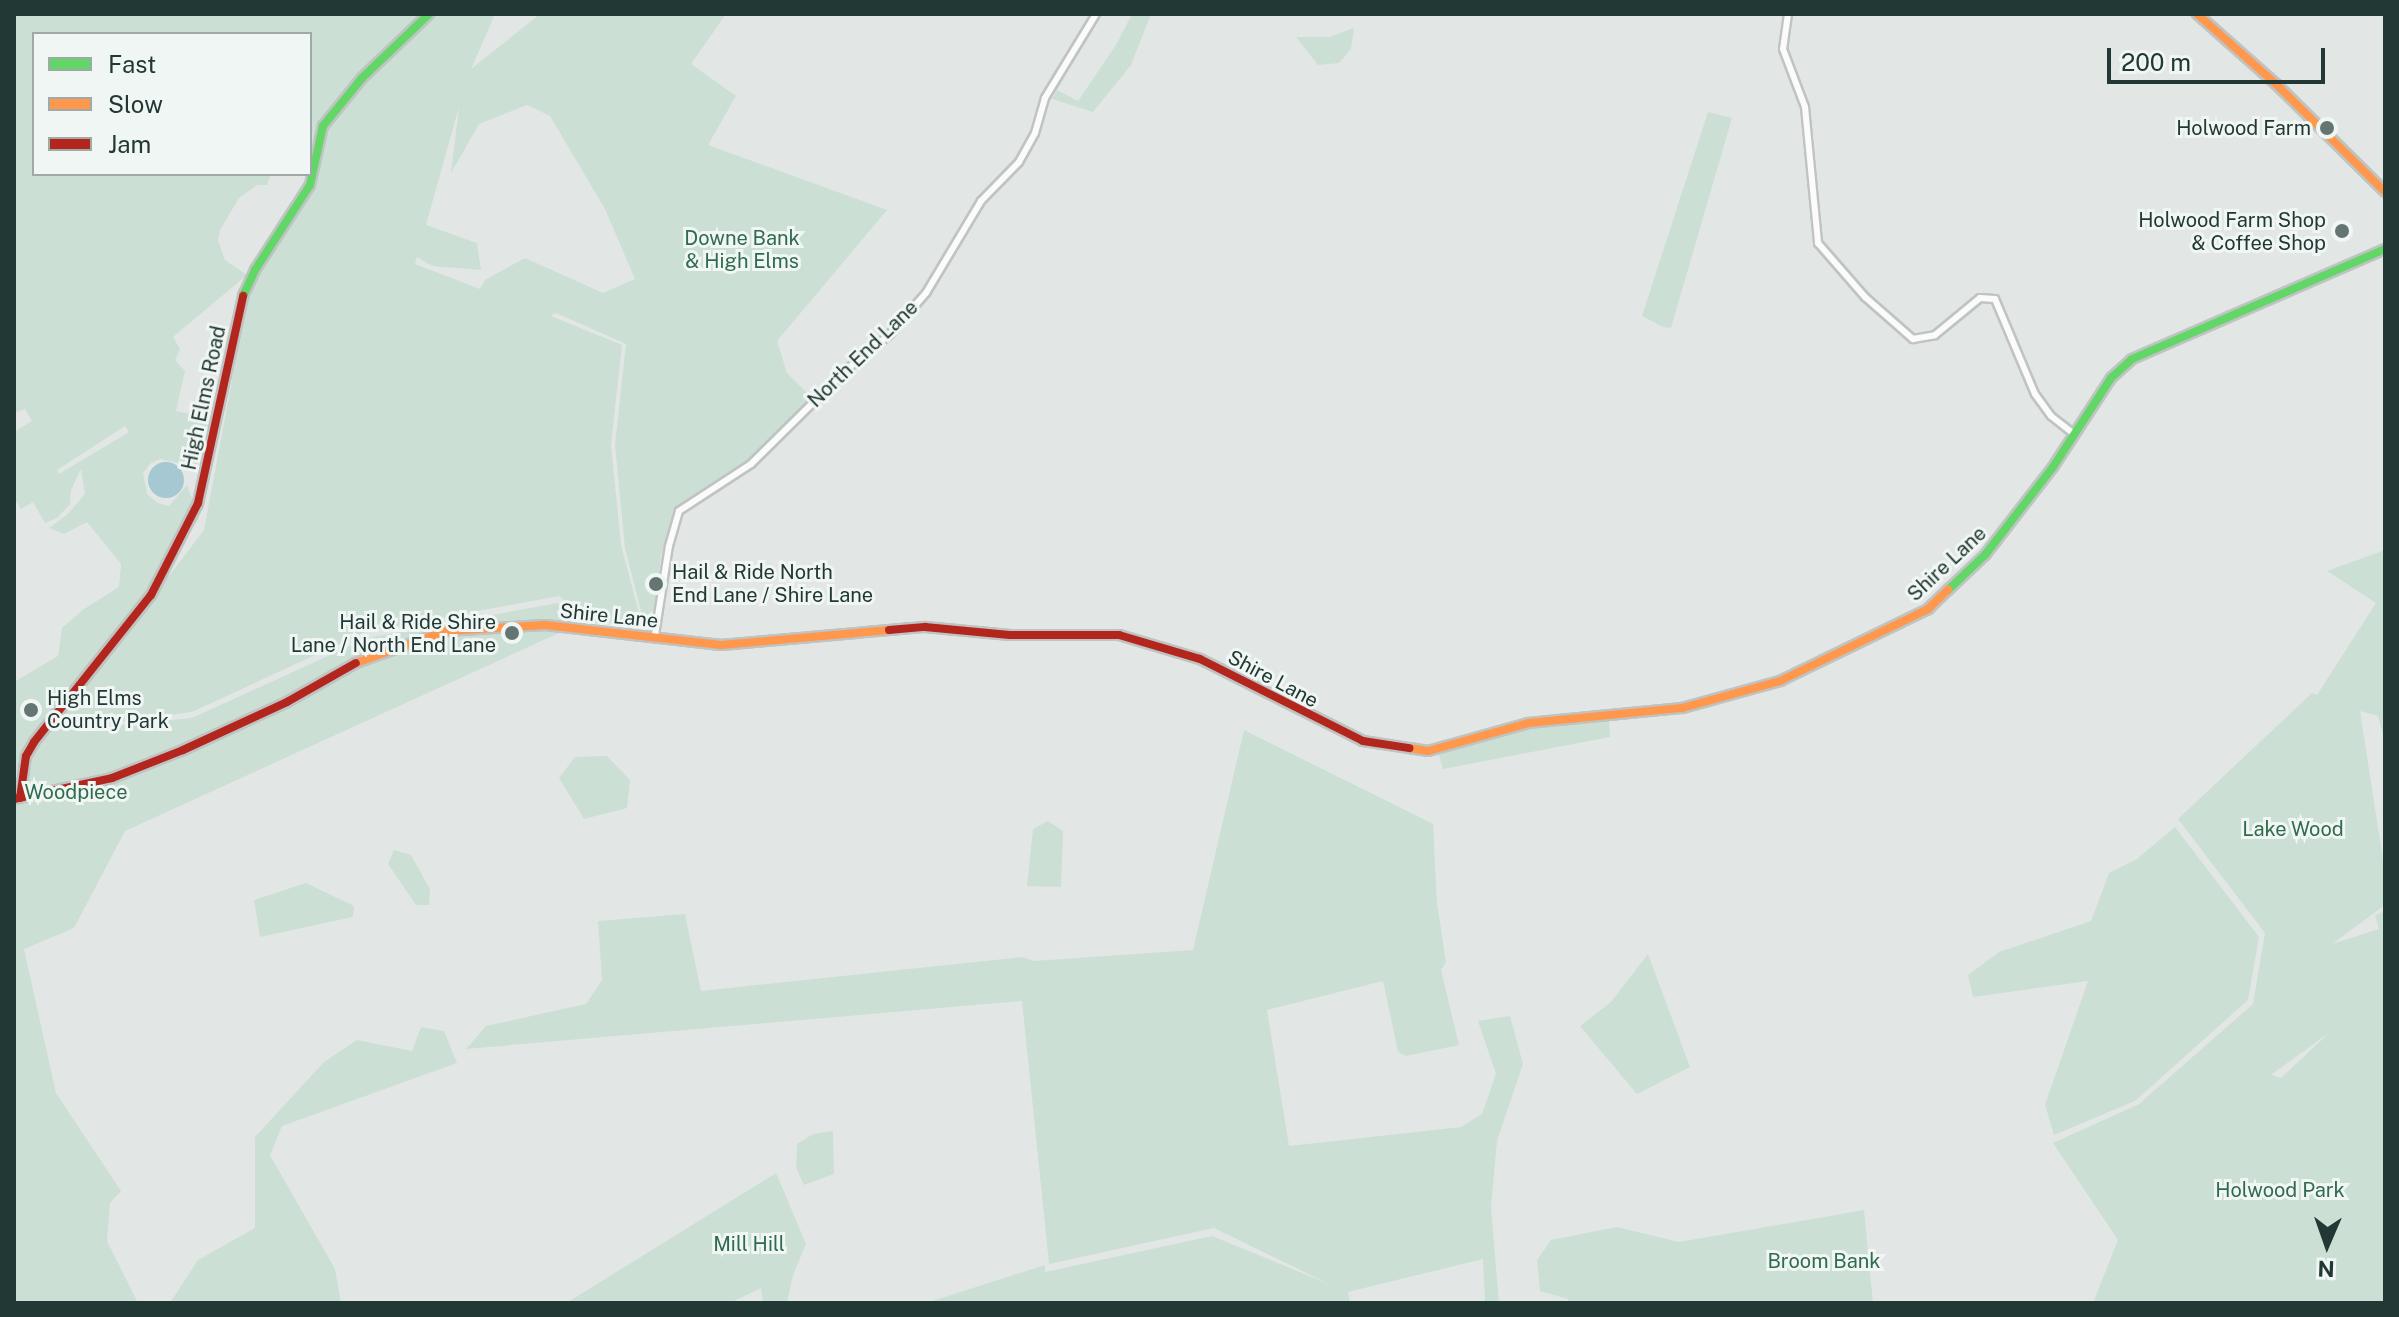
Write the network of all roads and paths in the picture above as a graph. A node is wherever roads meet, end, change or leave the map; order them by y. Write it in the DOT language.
graph roads {
  1 [pos="429,14"];
  2 [pos="1096,14"];
  3 [pos="1779,14"];
  4 [pos="2197,14"];
  5 [pos="1788,16"];
  6 [pos="312,176"];
  7 [pos="312,176"];
  8 [pos="2385,192"];
  9 [pos="2385,249"];
  10 [pos="2074,434"];
  11 [pos="655,635"];
  12 [pos="17,798"];
  1 -- 6 [label="street, High Elms Road"];
  2 -- 11 [label="street, North End Lane"];
  3 -- 5 [label="street"];
  4 -- 8 [label="street"];
  5 -- 10 [label="street"];
  7 -- 12 [label="street, High Elms Road"];
  9 -- 10 [label="street, Shire Lane"];
  10 -- 11 [label="street, Shire Lane"];
  11 -- 12 [label="street, Shire Lane"];
}
